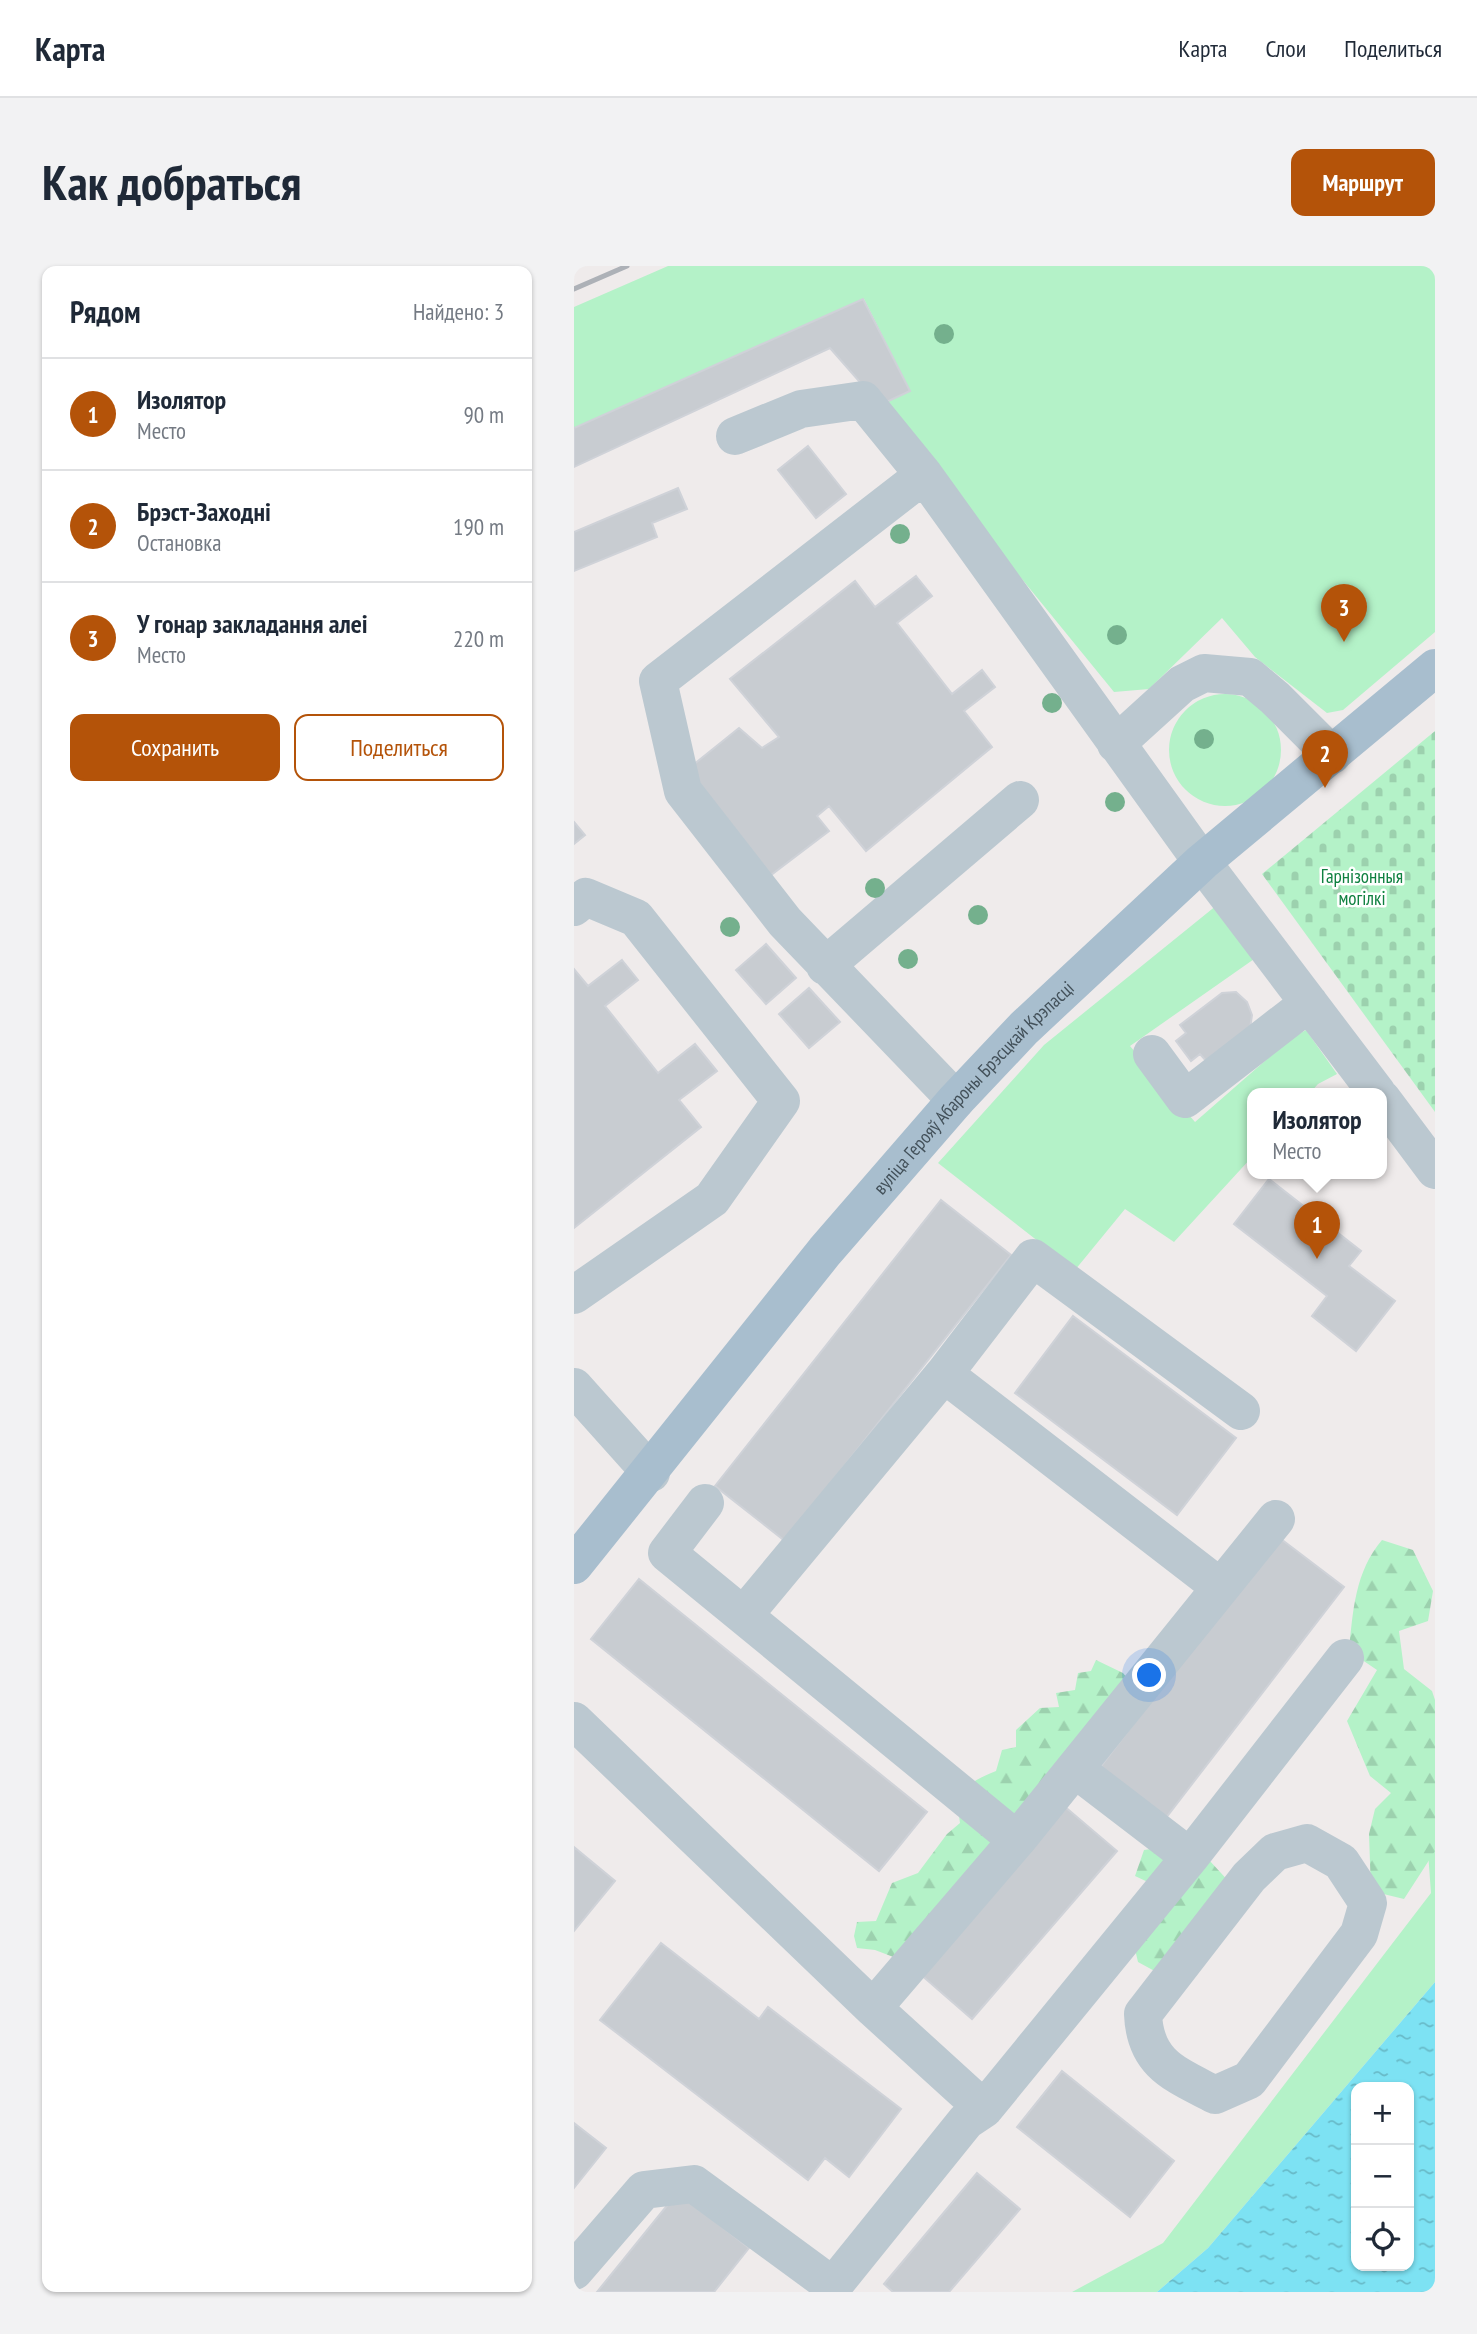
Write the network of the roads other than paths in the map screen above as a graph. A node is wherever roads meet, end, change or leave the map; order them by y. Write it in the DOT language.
graph roads {
  1 [pos="735,436"];
  2 [pos="924,475"];
  3 [pos="1435,668"];
  4 [pos="1116,744"];
  5 [pos="1332,755"];
  6 [pos="1020,800"];
  7 [pos="1202,862"];
  8 [pos="574,907"];
  9 [pos="825,966"];
  10 [pos="1309,1003"];
  11 [pos="1152,1054"];
  12 [pos="1373,1088"];
  13 [pos="956,1100"];
  14 [pos="1387,1107"];
  15 [pos="1435,1170"];
  16 [pos="574,1295"];
  17 [pos="944,1374"];
  18 [pos="574,1387"];
  19 [pos="1241,1411"];
  20 [pos="651,1473"];
  21 [pos="705,1503"];
  22 [pos="1276,1520"];
  23 [pos="574,1565"];
  24 [pos="1220,1587"];
  25 [pos="744,1615"];
  26 [pos="1345,1658"];
  27 [pos="574,1721"];
  28 [pos="1075,1769"];
  29 [pos="1017,1840"];
  30 [pos="1198,1847"];
  31 [pos="1249,1877"];
  32 [pos="873,2008"];
  33 [pos="984,2109"];
  34 [pos="574,2271"];
  1 -- 2 [label="street"];
  2 -- 4 [label="street"];
  2 -- 9 [label="street"];
  3 -- 5 [label="main road, вуліца Герояў Абароны Брэсцкай Крэпасці"];
  4 -- 5 [label="street"];
  4 -- 7 [label="street"];
  5 -- 7 [label="main road, вуліца Герояў Абароны Брэсцкай Крэпасці"];
  6 -- 9 [label="street"];
  7 -- 10 [label="street"];
  7 -- 13 [label="main road, вуліца Герояў Абароны Брэсцкай Крэпасці"];
  8 -- 16 [label="street"];
  9 -- 13 [label="street"];
  10 -- 11 [label="street"];
  10 -- 12 [label="street"];
  13 -- 20 [label="main road, вуліца Герояў Абароны Брэсцкай Крэпасці"];
  14 -- 15 [label="street"];
  17 -- 19 [label="street"];
  17 -- 24 [label="street"];
  17 -- 25 [label="street"];
  18 -- 20 [label="street"];
  20 -- 23 [label="main road, вуліца Герояў Абароны Брэсцкай Крэпасці"];
  21 -- 25 [label="street"];
  22 -- 24 [label="street"];
  24 -- 28 [label="street"];
  25 -- 29 [label="street"];
  26 -- 30 [label="street"];
  27 -- 32 [label="street"];
  28 -- 29 [label="street"];
  28 -- 30 [label="street"];
  29 -- 32 [label="street"];
  30 -- 31 [label="street"];
  30 -- 33 [label="street"];
  31 -- 31 [label="street"];
  32 -- 33 [label="street"];
  33 -- 34 [label="street"];
}
